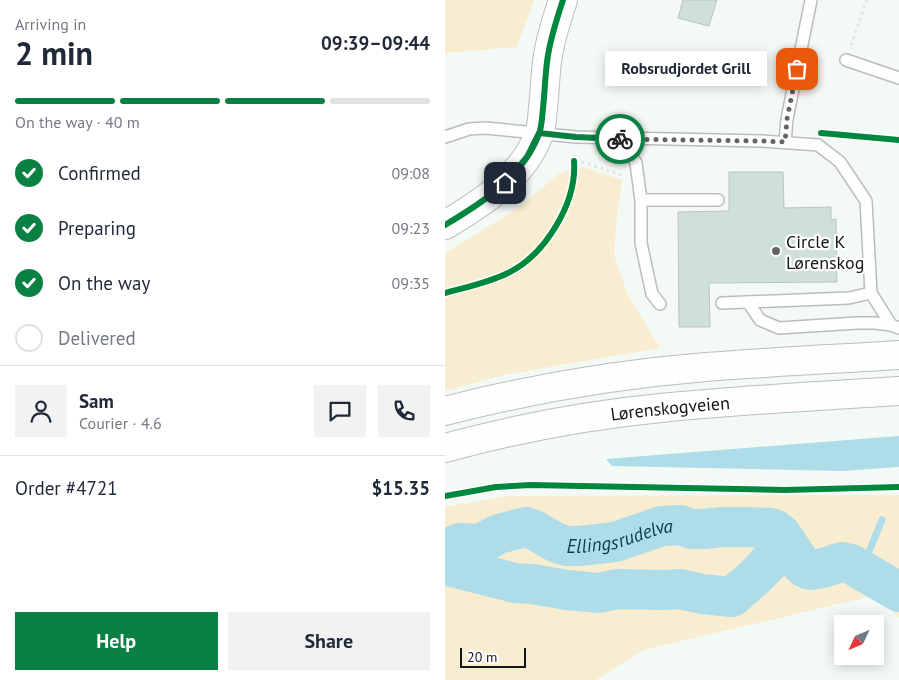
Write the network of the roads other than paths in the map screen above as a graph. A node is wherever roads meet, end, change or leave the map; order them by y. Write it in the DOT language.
graph roads {
  1 [pos="563,0"];
  2 [pos="811,0"];
  3 [pos="847,60"];
  4 [pos="899,78"];
  5 [pos="539,133"];
  6 [pos="445,137"];
  7 [pos="622,139"];
  8 [pos="785,142"];
  9 [pos="641,200"];
  10 [pos="718,200"];
  11 [pos="445,225"];
  12 [pos="871,293"];
  13 [pos="748,302"];
  14 [pos="722,303"];
  15 [pos="660,304"];
  16 [pos="895,327"];
  17 [pos="899,355"];
  18 [pos="899,391"];
  19 [pos="445,410"];
  20 [pos="445,448"];
  1 -- 5 [label="main road"];
  2 -- 8 [label="lane"];
  3 -- 4 [label="lane"];
  5 -- 6 [label="lane"];
  5 -- 7 [label="lane"];
  5 -- 11 [label="main road"];
  7 -- 8 [label="lane"];
  7 -- 9 [label="lane"];
  8 -- 12 [label="lane"];
  9 -- 10 [label="lane"];
  9 -- 15 [label="lane"];
  12 -- 13 [label="lane"];
  12 -- 16 [label="lane"];
  13 -- 14 [label="lane"];
  13 -- 16 [label="lane"];
  17 -- 19 [label="main road, Lørenskogveien"];
  18 -- 20 [label="main road, Lørenskogveien"];
}
